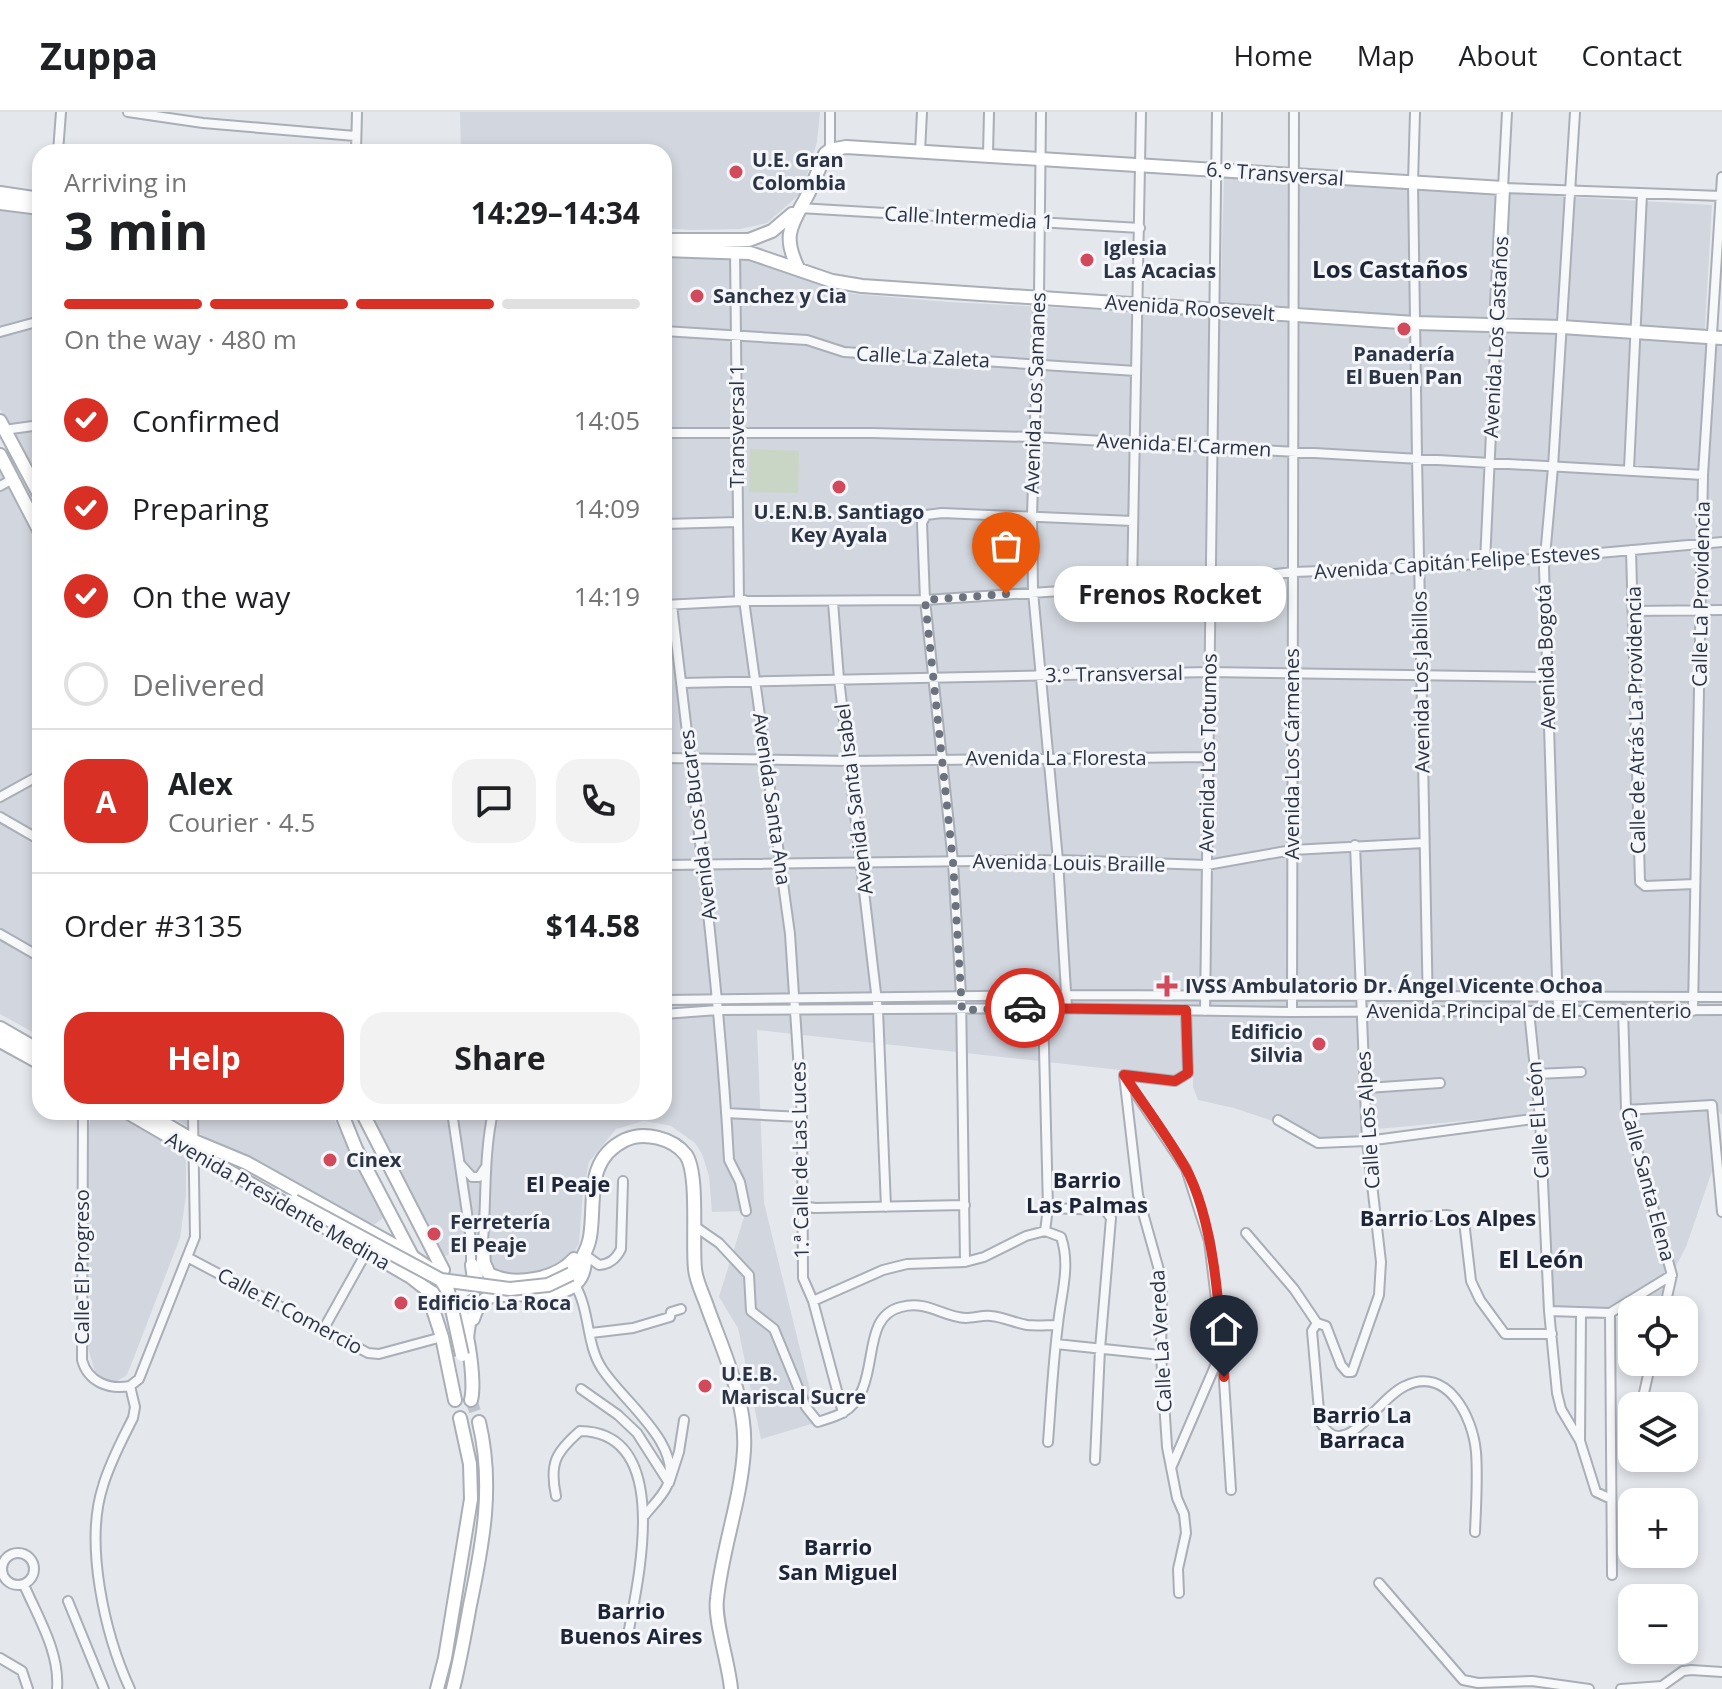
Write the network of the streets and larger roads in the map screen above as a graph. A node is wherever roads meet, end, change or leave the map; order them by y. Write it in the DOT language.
graph roads {
  1 [pos="61,112"];
  2 [pos="128,112"];
  3 [pos="357,112"];
  4 [pos="830,112"];
  5 [pos="922,112"];
  6 [pos="989,112"];
  7 [pos="1041,112"];
  8 [pos="1141,112"];
  9 [pos="1217,112"];
  10 [pos="1294,112"];
  11 [pos="1415,112"];
  12 [pos="1507,112"];
  13 [pos="1575,112"];
  14 [pos="355,136"];
  15 [pos="59,144"];
  16 [pos="356,144"];
  17 [pos="830,150"];
  18 [pos="920,152"];
  19 [pos="988,155"];
  20 [pos="1040,159"];
  21 [pos="1139,166"];
  22 [pos="1215,170"];
  23 [pos="1292,176"];
  24 [pos="1722,177"];
  25 [pos="1413,183"];
  26 [pos="1503,188"];
  27 [pos="1570,192"];
  28 [pos="1642,194"];
  29 [pos="1721,196"];
  30 [pos="0,198"];
  31 [pos="32,202"];
  32 [pos="32,202"];
  33 [pos="799,208"];
  34 [pos="1039,223"];
  35 [pos="1140,228"];
  36 [pos="672,240"];
  37 [pos="672,250"];
  38 [pos="735,251"];
  39 [pos="798,268"];
  40 [pos="1039,297"];
  41 [pos="1139,305"];
  42 [pos="1213,310"];
  43 [pos="1295,316"];
  44 [pos="32,323"];
  45 [pos="1415,323"];
  46 [pos="1496,326"];
  47 [pos="1562,327"];
  48 [pos="672,331"];
  49 [pos="0,332"];
  50 [pos="1636,332"];
  51 [pos="737,335"];
  52 [pos="1717,337"];
  53 [pos="1037,364"];
  54 [pos="1136,371"];
  55 [pos="32,425"];
  56 [pos="2,426"];
  57 [pos="672,433"];
  58 [pos="736,433"];
  59 [pos="1033,437"];
  60 [pos="1134,444"];
  61 [pos="1212,447"];
  62 [pos="1294,450"];
  63 [pos="0,455"];
  64 [pos="1417,457"];
  65 [pos="1489,462"];
  66 [pos="1553,467"];
  67 [pos="1629,469"];
  68 [pos="1703,475"];
  69 [pos="13,479"];
  70 [pos="32,481"];
  71 [pos="0,486"];
  72 [pos="32,516"];
  73 [pos="1032,516"];
  74 [pos="1133,521"];
  75 [pos="738,522"];
  76 [pos="672,524"];
  77 [pos="1722,542"];
  78 [pos="1702,543"];
  79 [pos="1631,550"];
  80 [pos="1545,557"];
  81 [pos="1485,562"];
  82 [pos="1419,566"];
  83 [pos="1294,572"];
  84 [pos="1212,581"];
  85 [pos="1132,587"];
  86 [pos="1033,592"];
  87 [pos="742,600"];
  88 [pos="925,600"];
  89 [pos="833,602"];
  90 [pos="672,605"];
  91 [pos="1701,610"];
  92 [pos="1722,610"];
  93 [pos="1633,611"];
  94 [pos="672,629"];
  95 [pos="1209,672"];
  96 [pos="1292,673"];
  97 [pos="1423,675"];
  98 [pos="1040,676"];
  99 [pos="935,677"];
  100 [pos="1547,677"];
  101 [pos="839,679"];
  102 [pos="755,682"];
  103 [pos="681,683"];
  104 [pos="1208,757"];
  105 [pos="672,758"];
  106 [pos="942,758"];
  107 [pos="1048,758"];
  108 [pos="692,759"];
  109 [pos="766,761"];
  110 [pos="850,761"];
  111 [pos="32,779"];
  112 [pos="0,797"];
  113 [pos="0,817"];
  114 [pos="32,835"];
  115 [pos="1424,843"];
  116 [pos="1355,845"];
  117 [pos="1292,850"];
  118 [pos="1058,860"];
  119 [pos="862,862"];
  120 [pos="953,862"];
  121 [pos="705,864"];
  122 [pos="672,865"];
  123 [pos="782,865"];
  124 [pos="1207,865"];
  125 [pos="1695,884"];
  126 [pos="0,934"];
  127 [pos="32,952"];
  128 [pos="1427,994"];
  129 [pos="961,995"];
  130 [pos="1066,995"];
  131 [pos="1292,996"];
  132 [pos="1360,996"];
  133 [pos="877,997"];
  134 [pos="1204,997"];
  135 [pos="1558,997"];
  136 [pos="1693,997"];
  137 [pos="1722,997"];
  138 [pos="718,998"];
  139 [pos="794,998"];
  140 [pos="672,1000"];
  141 [pos="1043,1008"];
  142 [pos="1067,1008"];
  143 [pos="1623,1009"];
  144 [pos="718,1010"];
  145 [pos="794,1010"];
  146 [pos="878,1010"];
  147 [pos="962,1010"];
  148 [pos="1186,1010"];
  149 [pos="1558,1010"];
  150 [pos="1722,1010"];
  151 [pos="1205,1011"];
  152 [pos="1361,1011"];
  153 [pos="1428,1011"];
  154 [pos="1529,1011"];
  155 [pos="1693,1011"];
  156 [pos="1292,1012"];
  157 [pos="672,1013"];
  158 [pos="0,1028"];
  159 [pos="0,1041"];
  160 [pos="32,1046"];
  161 [pos="32,1059"];
  162 [pos="1581,1072"];
  163 [pos="1536,1074"];
  164 [pos="1124,1075"];
  165 [pos="1440,1083"];
  166 [pos="1367,1088"];
  167 [pos="1626,1110"];
  168 [pos="726,1113"];
  169 [pos="802,1117"];
  170 [pos="1540,1118"];
  171 [pos="83,1120"];
  172 [pos="140,1120"];
  173 [pos="157,1120"];
  174 [pos="195,1120"];
  175 [pos="345,1120"];
  176 [pos="366,1120"];
  177 [pos="453,1120"];
  178 [pos="492,1120"];
  179 [pos="1278,1120"];
  180 [pos="1717,1124"];
  181 [pos="1367,1141"];
  182 [pos="195,1146"];
  183 [pos="459,1160"];
  184 [pos="486,1165"];
  185 [pos="623,1181"];
  186 [pos="965,1205"];
  187 [pos="802,1206"];
  188 [pos="886,1207"];
  189 [pos="387,1208"];
  190 [pos="1048,1208"];
  191 [pos="746,1211"];
  192 [pos="1722,1212"];
  193 [pos="1375,1220"];
  194 [pos="693,1225"];
  195 [pos="359,1226"];
  196 [pos="1045,1231"];
  197 [pos="1246,1233"];
  198 [pos="483,1252"];
  199 [pos="366,1253"];
  200 [pos="584,1254"];
  201 [pos="187,1257"];
  202 [pos="965,1262"];
  203 [pos="472,1265"];
  204 [pos="421,1275"];
  205 [pos="1672,1275"];
  206 [pos="445,1278"];
  207 [pos="573,1280"];
  208 [pos="474,1283"];
  209 [pos="1667,1296"];
  210 [pos="457,1297"];
  211 [pos="813,1301"];
  212 [pos="681,1309"];
  213 [pos="1549,1311"];
  214 [pos="1581,1312"];
  215 [pos="1610,1313"];
  216 [pos="473,1319"];
  217 [pos="1317,1323"];
  218 [pos="1057,1325"];
  219 [pos="323,1330"];
  220 [pos="591,1333"];
  221 [pos="1552,1334"];
  222 [pos="442,1337"];
  223 [pos="1056,1344"];
  224 [pos="1100,1349"];
  225 [pos="1222,1349"];
  226 [pos="1161,1355"];
  227 [pos="466,1356"];
  228 [pos="447,1364"];
  229 [pos="130,1386"];
  230 [pos="581,1389"];
  231 [pos="455,1400"];
  232 [pos="471,1400"];
  233 [pos="843,1413"];
  234 [pos="460,1418"];
  235 [pos="684,1420"];
  236 [pos="479,1422"];
  237 [pos="1580,1441"];
  238 [pos="1048,1442"];
  239 [pos="1095,1460"];
  240 [pos="1170,1469"];
  241 [pos="669,1483"];
  242 [pos="1231,1490"];
  243 [pos="556,1496"];
  244 [pos="1611,1499"];
  245 [pos="645,1515"];
  246 [pos="1475,1532"];
  247 [pos="1,1572"];
  248 [pos="1612,1575"];
  249 [pos="1379,1583"];
  250 [pos="24,1585"];
  251 [pos="1179,1593"];
  252 [pos="68,1601"];
  253 [pos="627,1640"];
  254 [pos="0,1658"];
  255 [pos="1722,1672"];
  256 [pos="28,1689"];
  257 [pos="57,1689"];
  258 [pos="104,1689"];
  259 [pos="130,1689"];
  260 [pos="437,1689"];
  261 [pos="453,1689"];
  262 [pos="731,1689"];
  263 [pos="1589,1689"];
  264 [pos="1621,1689"];
  1 -- 15 [label="street"];
  2 -- 14 [label="street"];
  3 -- 14 [label="street"];
  4 -- 17 [label="street"];
  5 -- 18 [label="street"];
  6 -- 19 [label="street"];
  7 -- 20 [label="street, Avenida Los Samanes"];
  8 -- 21 [label="street"];
  9 -- 22 [label="street, Avenida Los Totumos"];
  10 -- 23 [label="street, Avenida Los Cármenes"];
  11 -- 25 [label="street, Avenida Los Jabillos"];
  12 -- 26 [label="street, Avenida Los Castaños"];
  13 -- 27 [label="street, Avenida Bogotá"];
  14 -- 16 [label="street"];
  17 -- 18 [label="street, 6.° Transversal"];
  17 -- 33 [label="street"];
  18 -- 19 [label="street, 6.° Transversal"];
  19 -- 20 [label="street, 6.° Transversal"];
  20 -- 21 [label="street, 6.° Transversal"];
  20 -- 34 [label="street, Avenida Los Samanes"];
  21 -- 22 [label="street, 6.° Transversal"];
  21 -- 35 [label="street"];
  22 -- 23 [label="street, 6.° Transversal"];
  22 -- 42 [label="street, Avenida Los Totumos"];
  23 -- 25 [label="street, 6.° Transversal"];
  23 -- 43 [label="street, Avenida Los Cármenes"];
  24 -- 29 [label="street, Calle La Providencia"];
  25 -- 26 [label="street, 6.° Transversal"];
  25 -- 45 [label="street, Avenida Los Jabillos"];
  26 -- 27 [label="street, 6.° Transversal"];
  26 -- 46 [label="street, Avenida Los Castaños"];
  27 -- 28 [label="street, 6.° Transversal"];
  27 -- 47 [label="street, Avenida Bogotá"];
  28 -- 29 [label="street, 6.° Transversal"];
  28 -- 50 [label="street"];
  29 -- 52 [label="street, Calle La Providencia"];
  30 -- 31 [label="street"];
  30 -- 32 [label="street"];
  33 -- 34 [label="street, Calle Intermedia 1"];
  33 -- 36 [label="street"];
  33 -- 39 [label="street"];
  34 -- 35 [label="street, Calle Intermedia 1"];
  34 -- 40 [label="street, Avenida Los Samanes"];
  35 -- 41 [label="street"];
  37 -- 38 [label="street, Avenida Roosevelt"];
  38 -- 39 [label="street, Avenida Roosevelt"];
  38 -- 51 [label="street, Transversal 1"];
  39 -- 40 [label="street, Avenida Roosevelt"];
  40 -- 41 [label="street, Avenida Roosevelt"];
  40 -- 53 [label="street, Avenida Los Samanes"];
  41 -- 42 [label="street, Avenida Roosevelt"];
  41 -- 54 [label="street"];
  42 -- 43 [label="street, Avenida Roosevelt"];
  42 -- 61 [label="street, Avenida Los Totumos"];
  43 -- 45 [label="street, Avenida Roosevelt"];
  43 -- 62 [label="street, Avenida Los Cármenes"];
  44 -- 49 [label="street"];
  45 -- 46 [label="street, Avenida Roosevelt"];
  45 -- 64 [label="street, Avenida Los Jabillos"];
  46 -- 47 [label="street, Avenida Roosevelt"];
  46 -- 65 [label="street, Avenida Los Castaños"];
  47 -- 50 [label="street, Avenida Roosevelt"];
  47 -- 66 [label="street, Avenida Bogotá"];
  48 -- 51 [label="street, Calle La Zaleta"];
  50 -- 52 [label="street, Avenida Roosevelt"];
  50 -- 67 [label="street"];
  51 -- 53 [label="street, Calle La Zaleta"];
  51 -- 58 [label="street, Transversal 1"];
  52 -- 68 [label="street, Calle La Providencia"];
  53 -- 54 [label="street, Calle La Zaleta"];
  53 -- 59 [label="street, Avenida Los Samanes"];
  54 -- 60 [label="street"];
  55 -- 56 [label="street"];
  56 -- 70 [label="street"];
  57 -- 58 [label="street, Avenida El Carmen"];
  58 -- 59 [label="street, Avenida El Carmen"];
  58 -- 75 [label="street, Transversal 1"];
  59 -- 60 [label="street, Avenida El Carmen"];
  59 -- 73 [label="street, Avenida Los Samanes"];
  60 -- 61 [label="street, Avenida El Carmen"];
  60 -- 74 [label="street"];
  61 -- 62 [label="street, Avenida El Carmen"];
  61 -- 84 [label="street, Avenida Los Totumos"];
  62 -- 64 [label="street, Avenida El Carmen"];
  62 -- 83 [label="street, Avenida Los Cármenes"];
  63 -- 69 [label="street"];
  64 -- 65 [label="street, Avenida El Carmen"];
  64 -- 82 [label="street, Avenida Los Jabillos"];
  65 -- 66 [label="street, Avenida El Carmen"];
  65 -- 81 [label="street, Avenida Los Castaños"];
  66 -- 67 [label="street, Avenida El Carmen"];
  66 -- 80 [label="street, Avenida Bogotá"];
  67 -- 68 [label="street, Avenida El Carmen"];
  68 -- 78 [label="street, Calle La Providencia"];
  69 -- 71 [label="street"];
  69 -- 72 [label="street"];
  73 -- 74 [label="street"];
  73 -- 86 [label="street, Avenida Los Samanes"];
  73 -- 88 [label="street"];
  74 -- 85 [label="street"];
  75 -- 76 [label="street"];
  75 -- 87 [label="street, Transversal 1"];
  77 -- 78 [label="street, Avenida Capitán Felipe Esteves"];
  78 -- 79 [label="street, Avenida Capitán Felipe Esteves"];
  78 -- 91 [label="street, Calle La Providencia"];
  79 -- 80 [label="street, Avenida Capitán Felipe Esteves"];
  79 -- 93 [label="street, Calle de Atrás La Providencia"];
  80 -- 81 [label="street, Avenida Capitán Felipe Esteves"];
  80 -- 100 [label="street, Avenida Bogotá"];
  81 -- 82 [label="street, Avenida Capitán Felipe Esteves"];
  82 -- 83 [label="street, Avenida Capitán Felipe Esteves"];
  82 -- 97 [label="street, Avenida Los Jabillos"];
  83 -- 84 [label="street, Avenida Capitán Felipe Esteves"];
  83 -- 96 [label="street, Avenida Los Cármenes"];
  84 -- 85 [label="street, Avenida Capitán Felipe Esteves"];
  84 -- 95 [label="street, Avenida Los Totumos"];
  85 -- 86 [label="street, Avenida Capitán Felipe Esteves"];
  86 -- 88 [label="street, Avenida Capitán Felipe Esteves"];
  86 -- 98 [label="street, Avenida Los Samanes"];
  87 -- 89 [label="street, Avenida Capitán Felipe Esteves"];
  87 -- 90 [label="street, Avenida Capitán Felipe Esteves"];
  87 -- 102 [label="street, Avenida Santa Ana"];
  88 -- 89 [label="street, Avenida Capitán Felipe Esteves"];
  88 -- 99 [label="street"];
  89 -- 101 [label="street, Avenida Santa Isabel"];
  91 -- 92 [label="street"];
  91 -- 93 [label="street"];
  91 -- 125 [label="street, Calle La Providencia"];
  93 -- 125 [label="street, Calle de Atrás La Providencia"];
  94 -- 103 [label="street, Avenida Los Bucares"];
  95 -- 96 [label="street, 3.° Transversal"];
  95 -- 98 [label="street, 3.° Transversal"];
  95 -- 104 [label="street, Avenida Los Totumos"];
  96 -- 97 [label="street, 3.° Transversal"];
  96 -- 117 [label="street, Avenida Los Cármenes"];
  97 -- 100 [label="street, 3.° Transversal"];
  97 -- 115 [label="street, Avenida Los Jabillos"];
  98 -- 99 [label="street, 3.° Transversal"];
  98 -- 107 [label="street, Avenida Los Samanes"];
  99 -- 101 [label="street, 3.° Transversal"];
  99 -- 106 [label="street"];
  100 -- 135 [label="street, Avenida Bogotá"];
  101 -- 102 [label="street, 3.° Transversal"];
  101 -- 110 [label="street, Avenida Santa Isabel"];
  102 -- 103 [label="street, 3.° Transversal"];
  102 -- 109 [label="street, Avenida Santa Ana"];
  103 -- 108 [label="street, Avenida Los Bucares"];
  104 -- 107 [label="street, Avenida La Floresta"];
  104 -- 124 [label="street, Avenida Los Totumos"];
  105 -- 108 [label="street, Avenida La Floresta"];
  106 -- 107 [label="street, Avenida La Floresta"];
  106 -- 110 [label="street, Avenida La Floresta"];
  106 -- 120 [label="street"];
  107 -- 118 [label="street, Avenida Los Samanes"];
  108 -- 109 [label="street, Avenida La Floresta"];
  108 -- 121 [label="street, Avenida Los Bucares"];
  109 -- 110 [label="street, Avenida La Floresta"];
  109 -- 123 [label="street, Avenida Santa Ana"];
  110 -- 119 [label="street, Avenida Santa Isabel"];
  111 -- 112 [label="street"];
  113 -- 114 [label="street"];
  115 -- 116 [label="street, Avenida Louis Braille"];
  115 -- 128 [label="street, Avenida Los Jabillos"];
  116 -- 117 [label="street, Avenida Louis Braille"];
  116 -- 132 [label="street, Calle Los Alpes"];
  117 -- 124 [label="street, Avenida Louis Braille"];
  117 -- 131 [label="street, Avenida Los Cármenes"];
  118 -- 120 [label="street, Avenida Louis Braille"];
  118 -- 124 [label="street, Avenida Louis Braille"];
  118 -- 130 [label="street, Avenida Los Samanes"];
  119 -- 120 [label="street, Avenida Louis Braille"];
  119 -- 123 [label="street, Avenida Louis Braille"];
  119 -- 133 [label="street, Avenida Santa Isabel"];
  120 -- 129 [label="street"];
  121 -- 122 [label="street, Avenida Louis Braille"];
  121 -- 123 [label="street, Avenida Louis Braille"];
  121 -- 138 [label="street, Avenida Los Bucares"];
  123 -- 139 [label="street, Avenida Santa Ana"];
  124 -- 134 [label="street, Avenida Los Totumos"];
  125 -- 136 [label="street, Calle La Providencia"];
  126 -- 127 [label="street"];
  128 -- 132 [label="street"];
  128 -- 135 [label="street"];
  128 -- 153 [label="street, Avenida Los Jabillos"];
  129 -- 130 [label="street"];
  129 -- 133 [label="street"];
  129 -- 147 [label="street"];
  130 -- 134 [label="street"];
  130 -- 142 [label="street, Avenida Los Samanes"];
  131 -- 132 [label="street"];
  131 -- 134 [label="street"];
  131 -- 156 [label="street, Avenida Los Cármenes"];
  132 -- 152 [label="street, Calle Los Alpes"];
  133 -- 139 [label="street"];
  133 -- 146 [label="street, Avenida Santa Isabel"];
  134 -- 151 [label="street, Avenida Los Totumos"];
  135 -- 136 [label="street"];
  135 -- 149 [label="street, Avenida Bogotá"];
  136 -- 137 [label="street"];
  136 -- 155 [label="street, Calle La Providencia"];
  138 -- 139 [label="street"];
  138 -- 140 [label="street"];
  138 -- 144 [label="street, Avenida Los Bucares"];
  139 -- 145 [label="street, 1.ª Calle de Las Luces"];
  141 -- 142 [label="street, Avenida Principal de El Cementerio"];
  141 -- 147 [label="street, Avenida Principal de El Cementerio"];
  141 -- 190 [label="street"];
  142 -- 148 [label="street, Avenida Principal de El Cementerio"];
  143 -- 149 [label="street, Avenida Principal de El Cementerio"];
  143 -- 155 [label="street, Avenida Principal de El Cementerio"];
  143 -- 167 [label="street, Calle Santa Elena"];
  144 -- 145 [label="street, Avenida Principal de El Cementerio"];
  144 -- 157 [label="street, Avenida Principal de El Cementerio"];
  144 -- 168 [label="street, Avenida Los Bucares"];
  145 -- 146 [label="street, Avenida Principal de El Cementerio"];
  145 -- 169 [label="street, 1.ª Calle de Las Luces"];
  146 -- 147 [label="street, Avenida Principal de El Cementerio"];
  146 -- 188 [label="street, Avenida Santa Isabel"];
  147 -- 186 [label="street"];
  148 -- 151 [label="street, Avenida Principal de El Cementerio"];
  148 -- 164 [label="street"];
  149 -- 154 [label="street, Avenida Principal de El Cementerio"];
  150 -- 155 [label="street, Avenida Principal de El Cementerio"];
  151 -- 156 [label="street, Avenida Principal de El Cementerio"];
  152 -- 153 [label="street, Avenida Principal de El Cementerio"];
  152 -- 156 [label="street, Avenida Principal de El Cementerio"];
  152 -- 166 [label="street, Calle Los Alpes"];
  153 -- 154 [label="street, Avenida Principal de El Cementerio"];
  154 -- 163 [label="street, Calle El León"];
  158 -- 160 [label="street"];
  159 -- 161 [label="street"];
  162 -- 163 [label="street"];
  163 -- 170 [label="street, Calle El León"];
  164 -- 225 [label="street"];
  164 -- 226 [label="street, Calle La Vereda"];
  165 -- 166 [label="street"];
  166 -- 181 [label="street, Calle Los Alpes"];
  167 -- 180 [label="street"];
  167 -- 205 [label="street, Calle Santa Elena"];
  168 -- 169 [label="street"];
  168 -- 191 [label="street, Avenida Los Bucares"];
  169 -- 187 [label="street, 1.ª Calle de Las Luces"];
  170 -- 181 [label="street"];
  170 -- 213 [label="street, Calle El León"];
  171 -- 229 [label="street, Calle El Progreso"];
  172 -- 182 [label="street, Avenida Presidente Medina"];
  173 -- 182 [label="street, Avenida Presidente Medina"];
  174 -- 182 [label="street"];
  175 -- 189 [label="street"];
  176 -- 206 [label="street"];
  177 -- 183 [label="street"];
  178 -- 184 [label="street"];
  179 -- 181 [label="street"];
  180 -- 192 [label="street"];
  181 -- 193 [label="street, Calle Los Alpes"];
  182 -- 195 [label="street, Avenida Presidente Medina"];
  182 -- 199 [label="street, Avenida Presidente Medina"];
  182 -- 201 [label="street"];
  182 -- 206 [label="street, bridge"];
  183 -- 184 [label="street"];
  183 -- 203 [label="street"];
  184 -- 198 [label="street"];
  185 -- 200 [label="street"];
  186 -- 188 [label="street"];
  186 -- 202 [label="street"];
  187 -- 188 [label="street"];
  187 -- 211 [label="street, 1.ª Calle de Las Luces"];
  189 -- 195 [label="street"];
  189 -- 204 [label="street"];
  190 -- 196 [label="street"];
  190 -- 224 [label="street"];
  193 -- 217 [label="street, Calle Los Alpes"];
  193 -- 221 [label="street"];
  194 -- 200 [label="street"];
  194 -- 233 [label="street"];
  194 -- 262 [label="street"];
  195 -- 204 [label="street, Avenida Presidente Medina"];
  196 -- 202 [label="street"];
  196 -- 218 [label="street"];
  197 -- 217 [label="street"];
  198 -- 200 [label="street"];
  198 -- 208 [label="street"];
  199 -- 204 [label="street, Avenida Presidente Medina"];
  199 -- 219 [label="street"];
  200 -- 207 [label="street"];
  201 -- 219 [label="street, Calle El Comercio"];
  201 -- 229 [label="street"];
  202 -- 211 [label="street"];
  203 -- 208 [label="street"];
  204 -- 206 [label="street, Avenida Presidente Medina"];
  204 -- 210 [label="street"];
  204 -- 222 [label="street"];
  205 -- 209 [label="street, Calle Santa Elena"];
  205 -- 215 [label="street"];
  206 -- 207 [label="street, bridge"];
  206 -- 210 [label="street"];
  206 -- 227 [label="street, bridge"];
  207 -- 216 [label="street"];
  207 -- 220 [label="street"];
  208 -- 210 [label="street"];
  208 -- 216 [label="street"];
  210 -- 227 [label="street"];
  211 -- 233 [label="street, 1.ª Calle de Las Luces"];
  212 -- 220 [label="street"];
  213 -- 214 [label="street"];
  213 -- 221 [label="street, Calle El León"];
  214 -- 215 [label="street"];
  214 -- 237 [label="street"];
  215 -- 244 [label="street"];
  216 -- 227 [label="street"];
  217 -- 246 [label="street"];
  218 -- 223 [label="street"];
  218 -- 233 [label="street"];
  219 -- 222 [label="street, Calle El Comercio"];
  220 -- 241 [label="street"];
  221 -- 237 [label="street, Calle El León"];
  222 -- 228 [label="street"];
  223 -- 224 [label="street"];
  223 -- 238 [label="street"];
  224 -- 226 [label="street"];
  224 -- 239 [label="street"];
  225 -- 240 [label="street"];
  225 -- 242 [label="street"];
  226 -- 240 [label="street, Calle La Vereda"];
  227 -- 228 [label="street"];
  227 -- 232 [label="street"];
  228 -- 231 [label="street"];
  229 -- 259 [label="street"];
  230 -- 241 [label="street"];
  234 -- 260 [label="street"];
  235 -- 241 [label="street"];
  236 -- 261 [label="street"];
  237 -- 244 [label="street, Calle El León"];
  240 -- 251 [label="street, Calle La Vereda"];
  241 -- 245 [label="street"];
  243 -- 245 [label="street"];
  244 -- 248 [label="street"];
  245 -- 253 [label="street"];
  247 -- 250 [label="street"];
  247 -- 250 [label="street"];
  249 -- 263 [label="street"];
  250 -- 257 [label="street"];
  252 -- 258 [label="street"];
  254 -- 256 [label="street"];
  255 -- 264 [label="street"];
}
